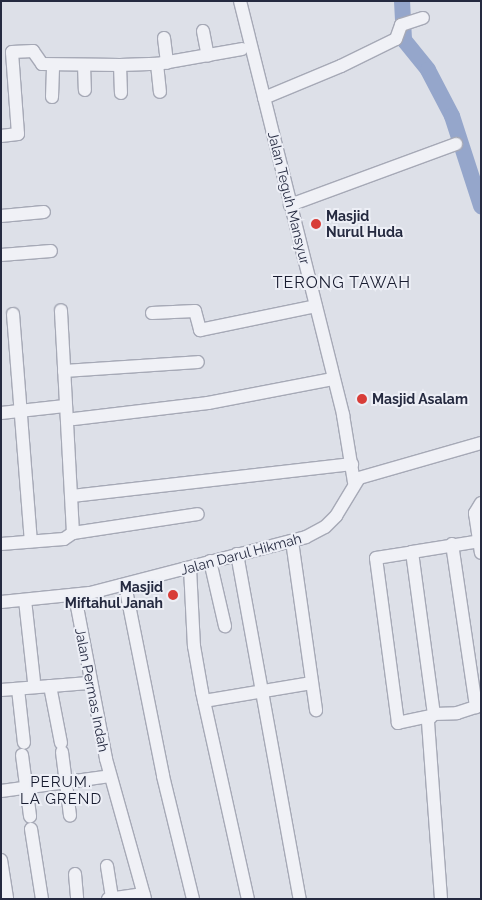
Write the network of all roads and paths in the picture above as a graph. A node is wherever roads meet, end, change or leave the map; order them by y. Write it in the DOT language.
graph roads {
  1 [pos="240,1"];
  2 [pos="419,19"];
  3 [pos="202,31"];
  4 [pos="164,38"];
  5 [pos="242,49"];
  6 [pos="208,56"];
  7 [pos="53,64"];
  8 [pos="162,64"];
  9 [pos="84,65"];
  10 [pos="120,66"];
  11 [pos="85,90"];
  12 [pos="160,92"];
  13 [pos="121,94"];
  14 [pos="52,97"];
  15 [pos="264,98"];
  16 [pos="1,136"];
  17 [pos="456,144"];
  18 [pos="290,206"];
  19 [pos="44,212"];
  20 [pos="1,216"];
  21 [pos="51,251"];
  22 [pos="1,255"];
  23 [pos="316,306"];
  24 [pos="61,310"];
  25 [pos="152,313"];
  26 [pos="13,314"];
  27 [pos="198,362"];
  28 [pos="64,372"];
  29 [pos="333,378"];
  30 [pos="65,406"];
  31 [pos="23,411"];
  32 [pos="1,414"];
  33 [pos="74,419"];
  34 [pos="481,443"];
  35 [pos="352,464"];
  36 [pos="354,482"];
  37 [pos="72,496"];
  38 [pos="481,503"];
  39 [pos="198,514"];
  40 [pos="73,533"];
  41 [pos="292,541"];
  42 [pos="31,542"];
  43 [pos="1,544"];
  44 [pos="452,544"];
  45 [pos="480,545"];
  46 [pos="412,552"];
  47 [pos="237,554"];
  48 [pos="210,561"];
  49 [pos="190,568"];
  50 [pos="124,585"];
  51 [pos="75,596"];
  52 [pos="25,600"];
  53 [pos="1,602"];
  54 [pos="225,626"];
  55 [pos="34,681"];
  56 [pos="89,683"];
  57 [pos="312,683"];
  58 [pos="50,686"];
  59 [pos="18,689"];
  60 [pos="1,690"];
  61 [pos="262,690"];
  62 [pos="204,701"];
  63 [pos="478,706"];
  64 [pos="316,710"];
  65 [pos="432,715"];
  66 [pos="110,776"];
  67 [pos="67,781"];
  68 [pos="27,788"];
  69 [pos="1,791"];
  70 [pos="70,815"];
  71 [pos="30,816"];
  72 [pos="30,830"];
  73 [pos="1,860"];
  74 [pos="108,866"];
  75 [pos="74,874"];
  76 [pos="144,896"];
  77 [pos="7,899"];
  78 [pos="42,899"];
  79 [pos="77,899"];
  80 [pos="111,899"];
  81 [pos="193,899"];
  82 [pos="248,899"];
  83 [pos="300,899"];
  84 [pos="441,899"];
  1 -- 15 [label="street, Jalan Teguh Mansyur"];
  2 -- 15 [label="street"];
  3 -- 6 [label="street"];
  4 -- 8 [label="street"];
  5 -- 6 [label="street"];
  6 -- 8 [label="street"];
  7 -- 9 [label="street"];
  7 -- 14 [label="street"];
  7 -- 16 [label="street"];
  8 -- 10 [label="street"];
  8 -- 12 [label="street"];
  9 -- 10 [label="street"];
  9 -- 11 [label="street"];
  10 -- 13 [label="street"];
  15 -- 18 [label="street, Jalan Teguh Mansyur"];
  17 -- 18 [label="street"];
  18 -- 23 [label="street, Jalan Teguh Mansyur"];
  19 -- 20 [label="street"];
  21 -- 22 [label="street"];
  23 -- 25 [label="street"];
  23 -- 29 [label="street, Jalan Teguh Mansyur"];
  24 -- 28 [label="street"];
  26 -- 31 [label="street"];
  27 -- 28 [label="street"];
  28 -- 30 [label="street"];
  29 -- 33 [label="street"];
  29 -- 35 [label="street, Jalan Teguh Mansyur"];
  30 -- 31 [label="street"];
  30 -- 37 [label="street"];
  31 -- 32 [label="street"];
  31 -- 42 [label="street"];
  34 -- 36 [label="street"];
  35 -- 36 [label="street, Jalan Teguh Mansyur"];
  35 -- 37 [label="street"];
  36 -- 41 [label="street, Jalan Darul Hikmah"];
  37 -- 40 [label="street"];
  38 -- 45 [label="street"];
  39 -- 40 [label="street"];
  40 -- 42 [label="street"];
  41 -- 47 [label="street, Jalan Darul Hikmah"];
  41 -- 57 [label="street"];
  42 -- 43 [label="street"];
  44 -- 45 [label="street"];
  44 -- 46 [label="street"];
  44 -- 63 [label="street"];
  46 -- 65 [label="street"];
  46 -- 65 [label="street"];
  47 -- 48 [label="street, Jalan Darul Hikmah"];
  47 -- 61 [label="street"];
  48 -- 49 [label="street, Jalan Darul Hikmah"];
  48 -- 54 [label="street"];
  49 -- 50 [label="street, Jalan Darul Hikmah"];
  49 -- 62 [label="street"];
  50 -- 51 [label="street, Jalan Darul Hikmah"];
  50 -- 81 [label="street"];
  51 -- 52 [label="street, Jalan Darul Hikmah"];
  51 -- 56 [label="street, Jalan Permas Indah"];
  52 -- 53 [label="street, Jalan Darul Hikmah"];
  52 -- 55 [label="street"];
  56 -- 58 [label="street"];
  56 -- 66 [label="street, Jalan Permas Indah"];
  57 -- 61 [label="street"];
  57 -- 64 [label="street"];
  58 -- 59 [label="street"];
  58 -- 67 [label="street"];
  59 -- 60 [label="street"];
  59 -- 68 [label="street"];
  61 -- 62 [label="street"];
  61 -- 83 [label="street"];
  62 -- 82 [label="street"];
  63 -- 65 [label="street"];
  65 -- 84 [label="street"];
  66 -- 67 [label="street"];
  66 -- 76 [label="street, Jalan Permas Indah"];
  67 -- 68 [label="street"];
  67 -- 70 [label="street"];
  68 -- 69 [label="street"];
  68 -- 71 [label="street"];
  72 -- 78 [label="street"];
  73 -- 77 [label="street"];
  74 -- 80 [label="street"];
  75 -- 79 [label="street"];
  76 -- 80 [label="street"];
}
